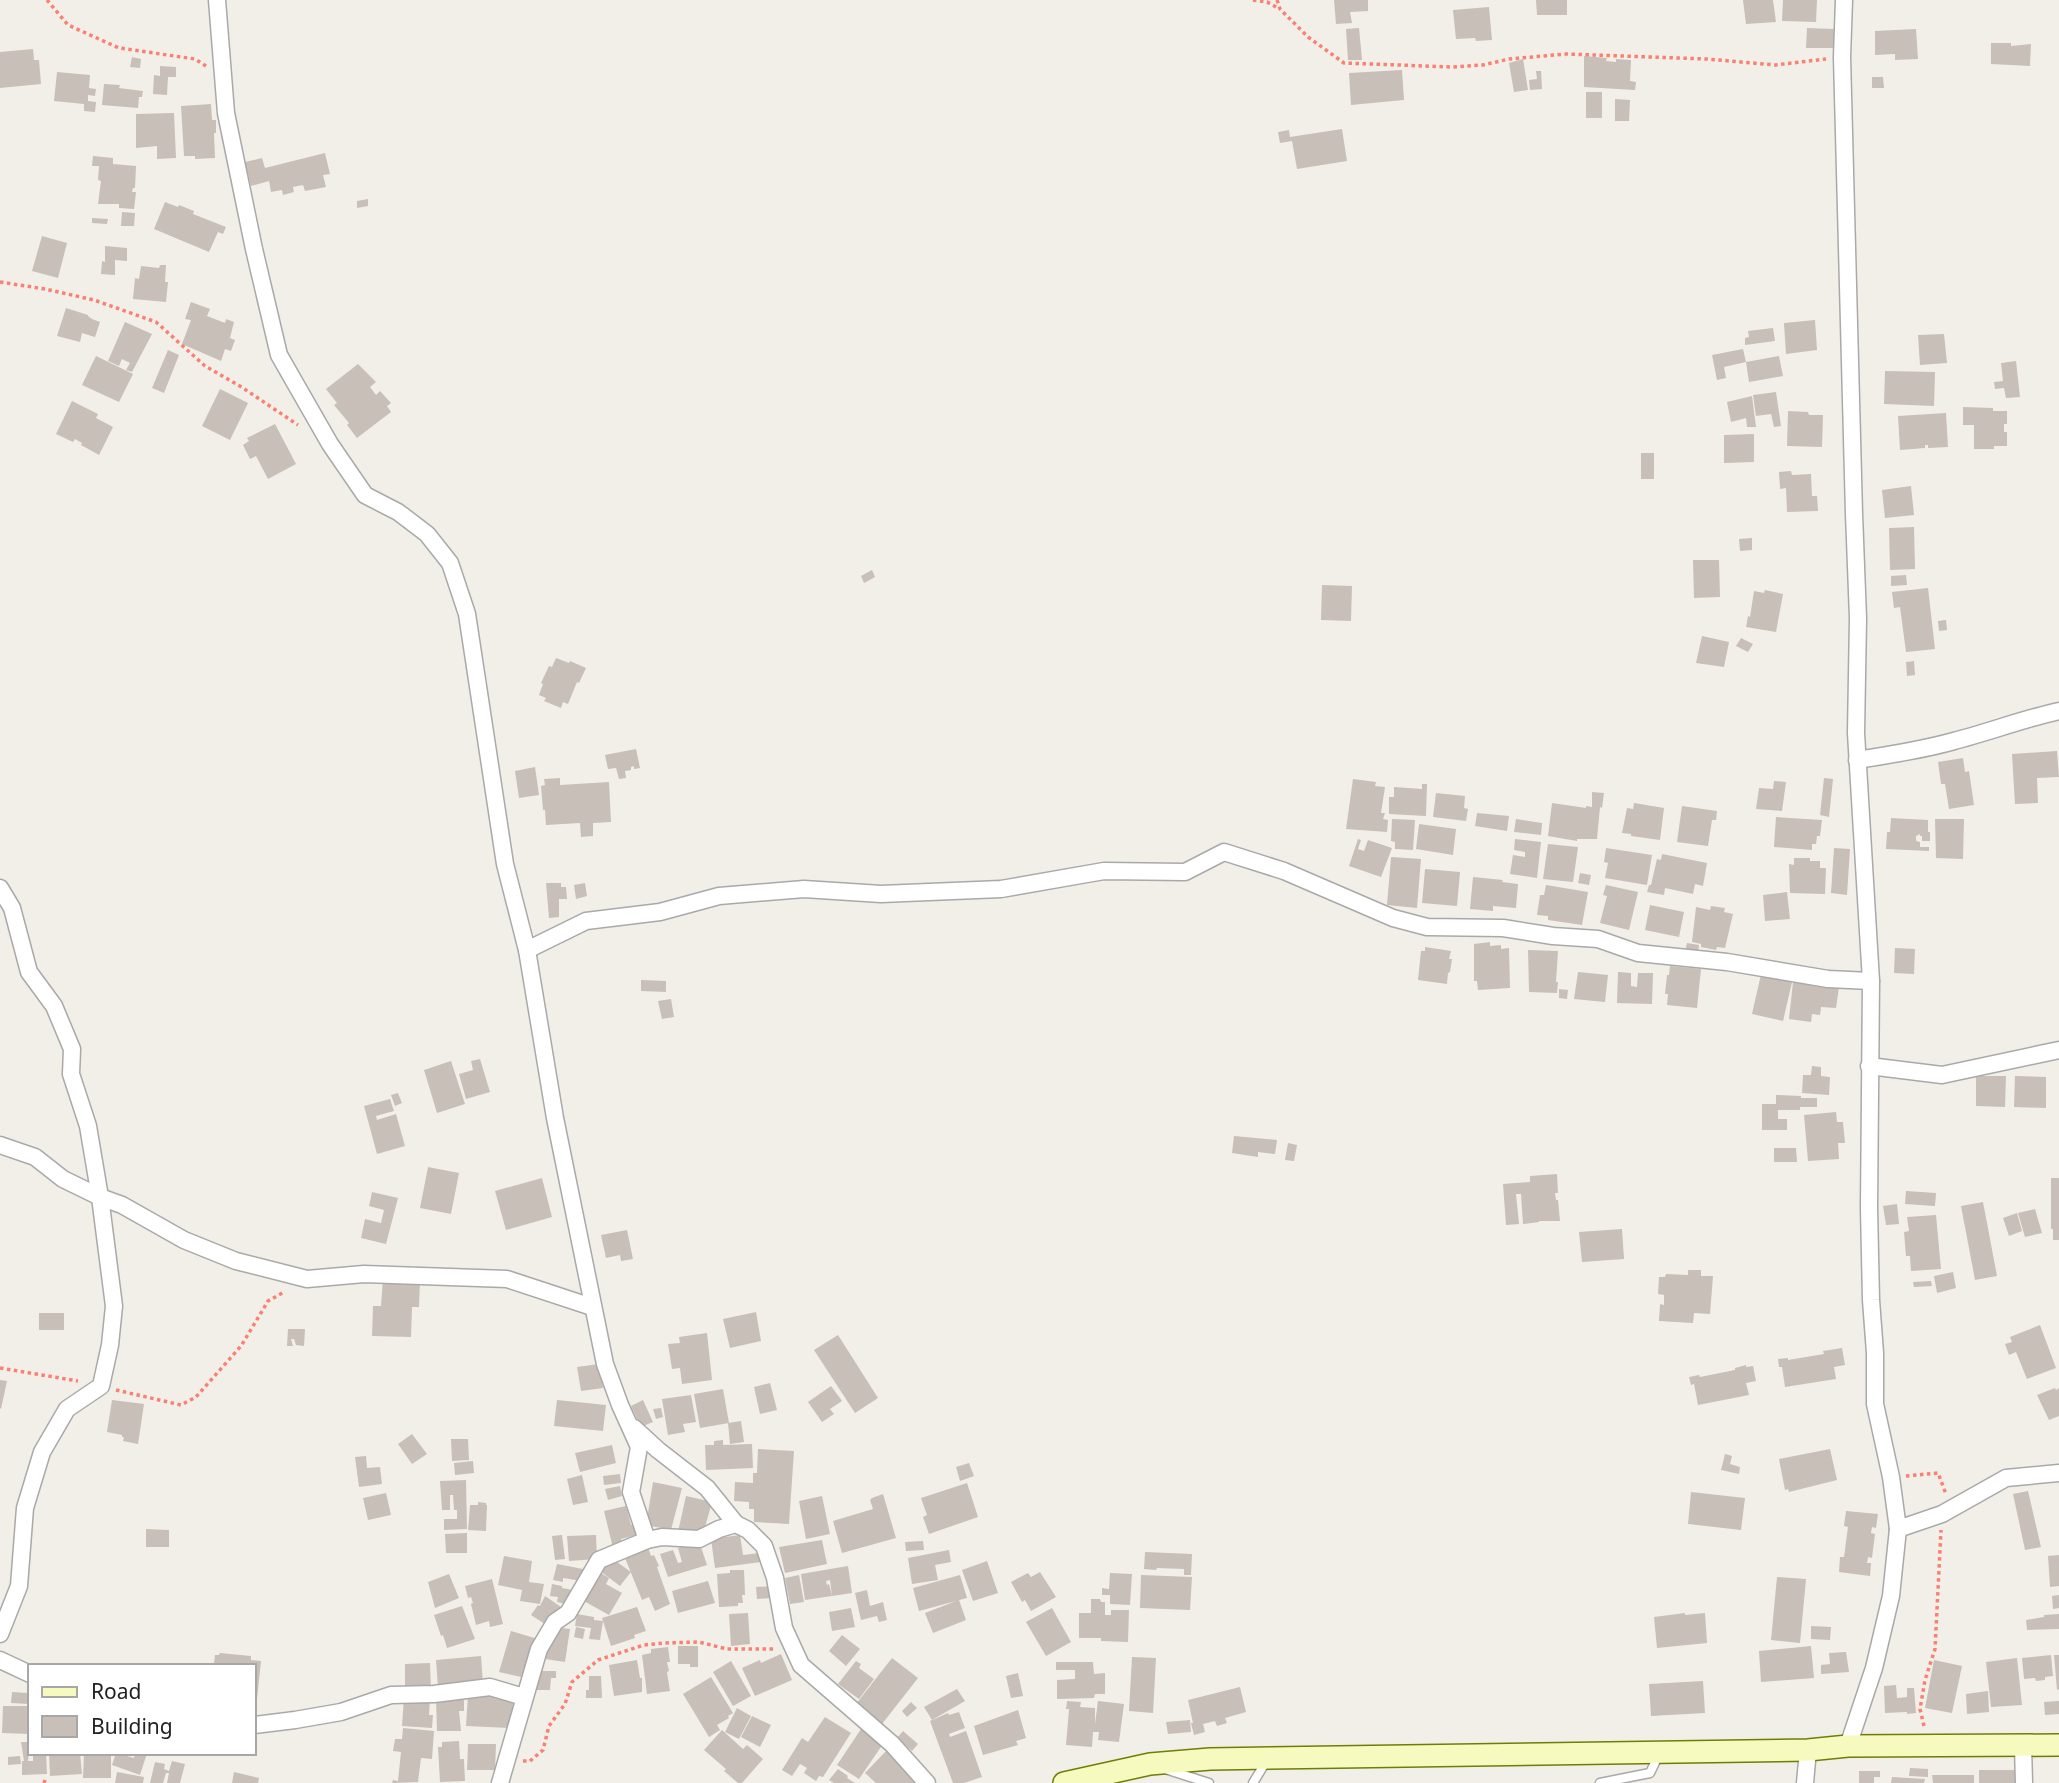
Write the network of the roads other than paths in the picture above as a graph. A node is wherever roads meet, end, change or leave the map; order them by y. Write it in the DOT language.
graph roads {
  1 [pos="217,0"];
  2 [pos="1844,0"];
  3 [pos="2059,711"];
  4 [pos="1857,760"];
  5 [pos="0,888"];
  6 [pos="527,950"];
  7 [pos="1871,981"];
  8 [pos="2059,1050"];
  9 [pos="1869,1066"];
  10 [pos="0,1145"];
  11 [pos="100,1197"];
  12 [pos="592,1307"];
  13 [pos="620,1405"];
  14 [pos="2059,1473"];
  15 [pos="736,1524"];
  16 [pos="1898,1530"];
  17 [pos="648,1540"];
  18 [pos="0,1634"];
  19 [pos="0,1660"];
  20 [pos="28,1673"];
  21 [pos="524,1697"];
  22 [pos="256,1725"];
  23 [pos="2059,1745"];
  24 [pos="1848,1746"];
  25 [pos="2023,1746"];
  26 [pos="1808,1750"];
  27 [pos="1660,1752"];
  28 [pos="1268,1758"];
  29 [pos="1150,1764"];
  30 [pos="500,1783"];
  31 [pos="927,1783"];
  32 [pos="1064,1783"];
  33 [pos="1209,1783"];
  34 [pos="1253,1783"];
  35 [pos="1600,1783"];
  36 [pos="1805,1783"];
  37 [pos="2024,1783"];
  1 -- 6 [label="street"];
  2 -- 4 [label="street"];
  3 -- 4 [label="street"];
  4 -- 7 [label="street"];
  5 -- 11 [label="street"];
  6 -- 7 [label="street"];
  6 -- 12 [label="street"];
  7 -- 9 [label="street"];
  8 -- 9 [label="street"];
  9 -- 16 [label="street"];
  10 -- 11 [label="street"];
  11 -- 12 [label="street"];
  11 -- 18 [label="street"];
  12 -- 13 [label="street"];
  13 -- 15 [label="street"];
  13 -- 17 [label="street"];
  14 -- 16 [label="street"];
  15 -- 17 [label="street"];
  15 -- 31 [label="street"];
  16 -- 24 [label="street"];
  17 -- 21 [label="street"];
  19 -- 20 [label="street"];
  21 -- 22 [label="street"];
  21 -- 30 [label="street"];
  23 -- 25 [label="main road"];
  24 -- 25 [label="main road"];
  24 -- 26 [label="main road"];
  25 -- 37 [label="street"];
  26 -- 27 [label="main road"];
  26 -- 36 [label="street"];
  27 -- 28 [label="main road"];
  27 -- 35 [label="lane"];
  28 -- 29 [label="main road"];
  28 -- 34 [label="lane"];
  29 -- 32 [label="main road"];
  29 -- 33 [label="lane"];
}
